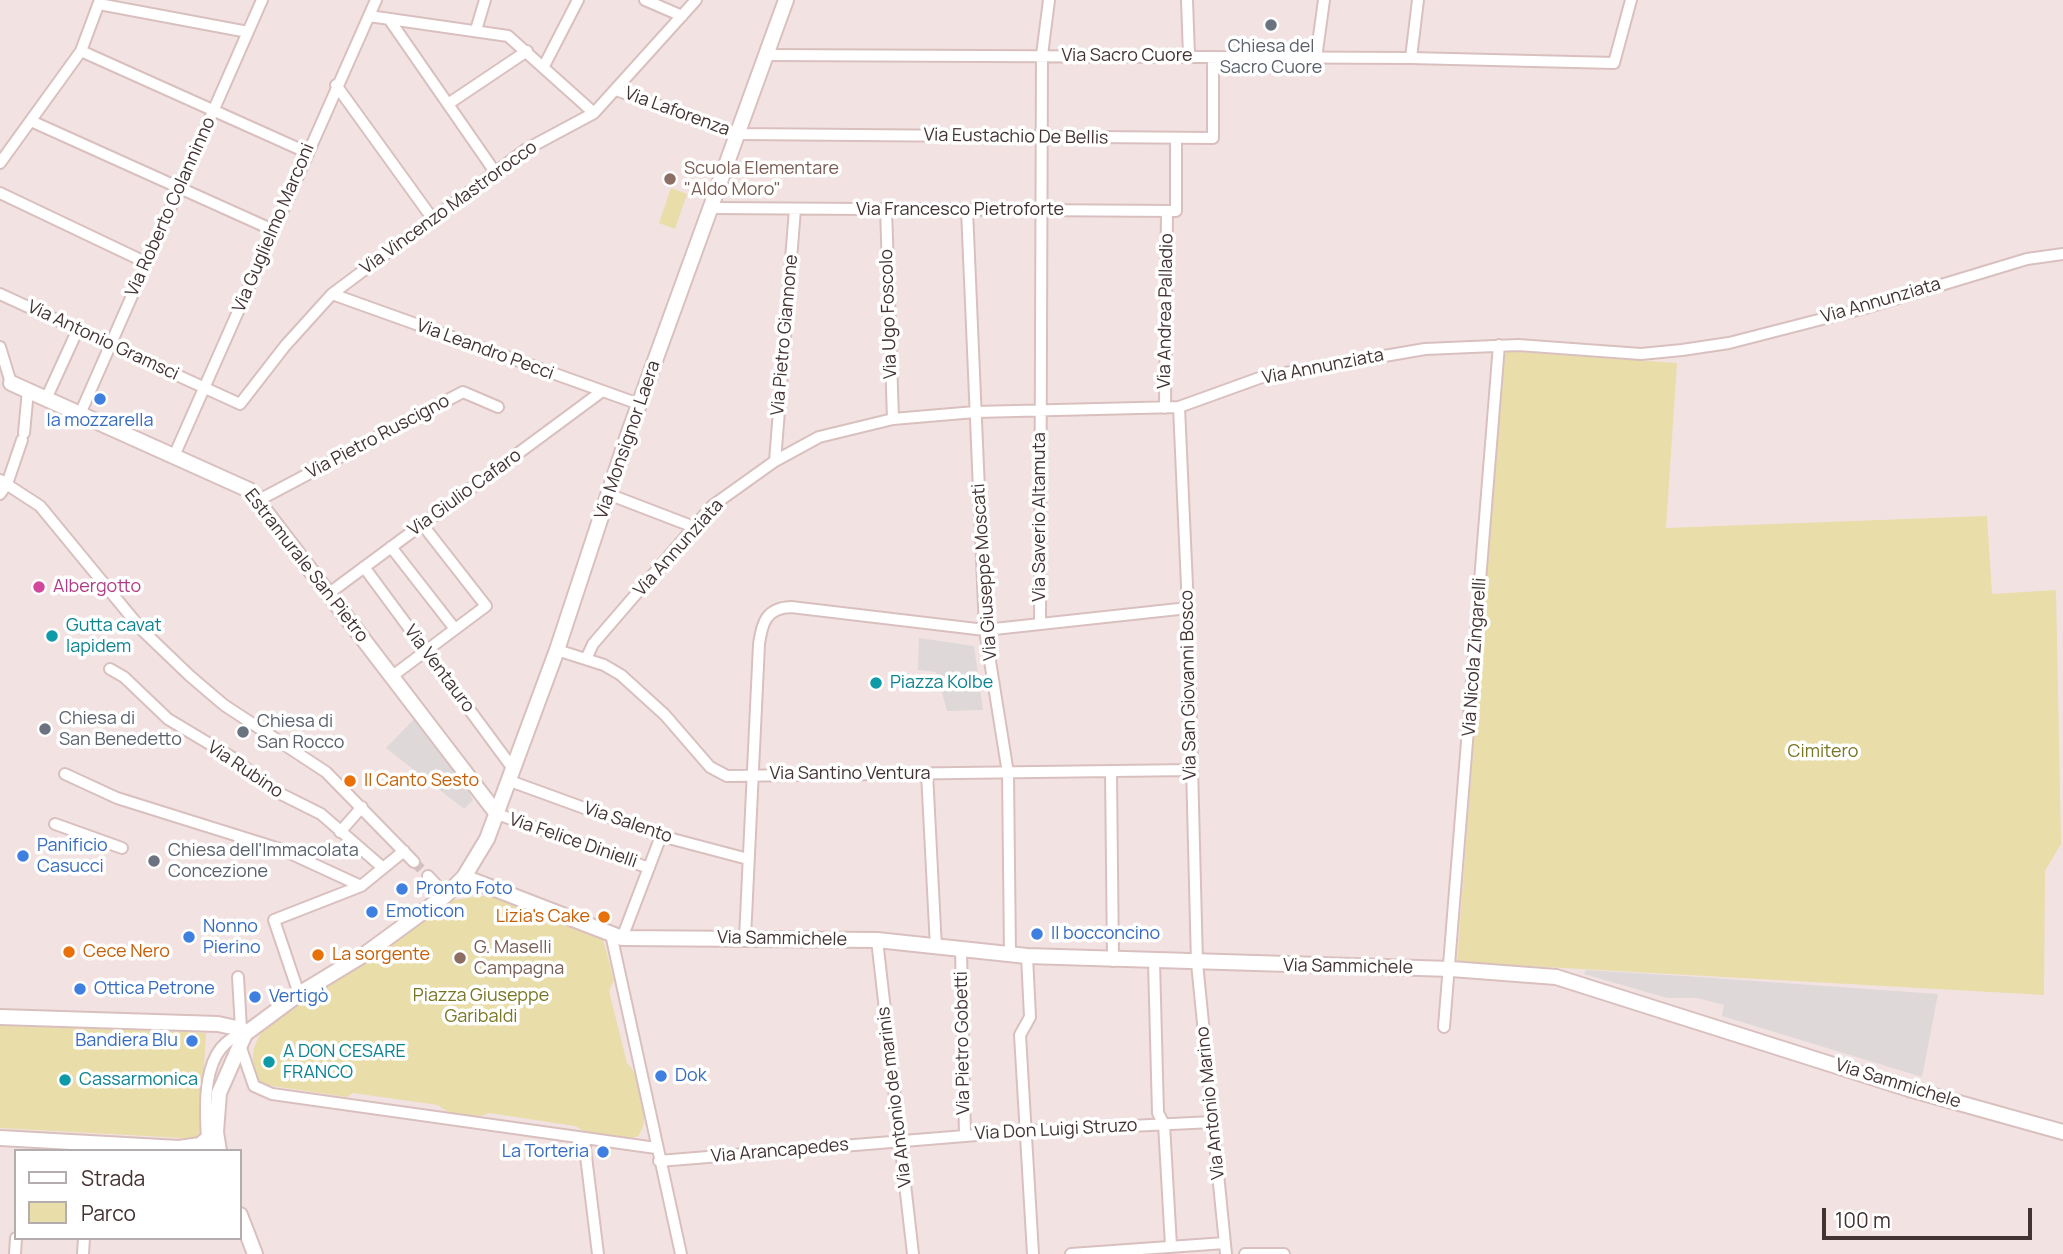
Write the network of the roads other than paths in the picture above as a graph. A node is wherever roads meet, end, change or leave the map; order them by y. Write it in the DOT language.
graph roads {
  1 [pos="262,0"];
  2 [pos="376,0"];
  3 [pos="485,0"];
  4 [pos="578,0"];
  5 [pos="645,0"];
  6 [pos="696,0"];
  7 [pos="786,0"];
  8 [pos="1049,0"];
  9 [pos="1186,0"];
  10 [pos="1324,0"];
  11 [pos="1418,0"];
  12 [pos="1630,0"];
  13 [pos="99,2"];
  14 [pos="369,16"];
  15 [pos="682,16"];
  16 [pos="389,19"];
  17 [pos="476,30"];
  18 [pos="248,33"];
  19 [pos="81,51"];
  20 [pos="527,51"];
  21 [pos="767,55"];
  22 [pos="1042,55"];
  23 [pos="1189,56"];
  24 [pos="1213,57"];
  25 [pos="1316,58"];
  26 [pos="1411,58"];
  27 [pos="544,66"];
  28 [pos="335,86"];
  29 [pos="616,90"];
  30 [pos="448,104"];
  31 [pos="213,111"];
  32 [pos="594,113"];
  33 [pos="31,121"];
  34 [pos="738,134"];
  35 [pos="1042,138"];
  36 [pos="1176,138"];
  37 [pos="306,152"];
  38 [pos="0,163"];
  39 [pos="495,172"];
  40 [pos="178,188"];
  41 [pos="0,193"];
  42 [pos="711,208"];
  43 [pos="795,209"];
  44 [pos="886,209"];
  45 [pos="967,210"];
  46 [pos="1042,210"];
  47 [pos="1167,211"];
  48 [pos="432,218"];
  49 [pos="273,230"];
  50 [pos="2063,254"];
  51 [pos="145,262"];
  52 [pos="0,294"];
  53 [pos="332,294"];
  54 [pos="78,329"];
  55 [pos="111,345"];
  56 [pos="1499,345"];
  57 [pos="0,347"];
  58 [pos="11,383"];
  59 [pos="205,388"];
  60 [pos="28,390"];
  61 [pos="601,392"];
  62 [pos="46,399"];
  63 [pos="639,404"];
  64 [pos="498,407"];
  65 [pos="1180,407"];
  66 [pos="1164,408"];
  67 [pos="1040,410"];
  68 [pos="975,412"];
  69 [pos="80,414"];
  70 [pos="893,419"];
  71 [pos="174,456"];
  72 [pos="775,461"];
  73 [pos="4,482"];
  74 [pos="0,494"];
  75 [pos="608,494"];
  76 [pos="259,500"];
  77 [pos="422,524"];
  78 [pos="694,527"];
  79 [pos="391,547"];
  80 [pos="364,567"];
  81 [pos="328,594"];
  82 [pos="1188,608"];
  83 [pos="1040,624"];
  84 [pos="455,629"];
  85 [pos="985,630"];
  86 [pos="426,650"];
  87 [pos="557,650"];
  88 [pos="586,659"];
  89 [pos="110,669"];
  90 [pos="391,677"];
  91 [pos="1191,770"];
  92 [pos="1111,771"];
  93 [pos="927,773"];
  94 [pos="1008,773"];
  95 [pos="65,774"];
  96 [pos="752,775"];
  97 [pos="512,776"];
  98 [pos="362,807"];
  99 [pos="496,814"];
  100 [pos="55,824"];
  101 [pos="341,832"];
  102 [pos="661,836"];
  103 [pos="122,848"];
  104 [pos="404,851"];
  105 [pos="748,859"];
  106 [pos="414,862"];
  107 [pos="382,867"];
  108 [pos="649,868"];
  109 [pos="428,876"];
  110 [pos="464,877"];
  111 [pos="361,886"];
  112 [pos="446,895"];
  113 [pos="617,936"];
  114 [pos="745,939"];
  115 [pos="877,940"];
  116 [pos="936,948"];
  117 [pos="961,950"];
  118 [pos="1010,955"];
  119 [pos="1027,957"];
  120 [pos="1113,961"];
  121 [pos="1154,962"];
  122 [pos="1197,963"];
  123 [pos="1451,969"];
  124 [pos="237,978"];
  125 [pos="299,994"];
  126 [pos="0,1017"];
  127 [pos="1444,1027"];
  128 [pos="242,1037"];
  129 [pos="1213,1122"];
  130 [pos="1164,1124"];
  131 [pos="1026,1131"];
  132 [pos="2063,1132"];
  133 [pos="965,1136"];
  134 [pos="0,1139"];
  135 [pos="584,1140"];
  136 [pos="900,1140"];
  137 [pos="211,1141"];
  138 [pos="20,1145"];
  139 [pos="89,1147"];
  140 [pos="656,1148"];
  141 [pos="150,1149"];
  142 [pos="183,1149"];
  143 [pos="659,1161"];
  144 [pos="242,1223"];
  145 [pos="242,1228"];
  146 [pos="1171,1247"];
  147 [pos="1225,1249"];
  148 [pos="247,1254"];
  149 [pos="255,1254"];
  150 [pos="598,1254"];
  151 [pos="681,1254"];
  152 [pos="913,1254"];
  153 [pos="1033,1254"];
  154 [pos="1071,1254"];
  155 [pos="1245,1254"];
  156 [pos="1284,1254"];
  1 -- 18 [label="street, Via Roberto Colanninno"];
  2 -- 14 [label="street, Via Guglielmo Marconi"];
  3 -- 17 [label="street"];
  4 -- 27 [label="street"];
  5 -- 15 [label="street"];
  6 -- 15 [label="street, Via Vincenzo Mastrorocco"];
  7 -- 21 [label="street, Via Monsignor Laera"];
  8 -- 22 [label="street, Via Saverio Altamuta"];
  9 -- 23 [label="street"];
  10 -- 25 [label="street"];
  11 -- 26 [label="street"];
  12 -- 26 [label="street, Via Sacro Cuore"];
  13 -- 18 [label="street"];
  13 -- 19 [label="street"];
  14 -- 16 [label="street"];
  14 -- 28 [label="street, Via Guglielmo Marconi"];
  15 -- 29 [label="street, Via Vincenzo Mastrorocco"];
  16 -- 17 [label="street"];
  16 -- 30 [label="street"];
  17 -- 20 [label="street"];
  18 -- 31 [label="street, Via Roberto Colanninno"];
  19 -- 31 [label="street"];
  19 -- 33 [label="street"];
  20 -- 27 [label="street"];
  20 -- 30 [label="street"];
  21 -- 22 [label="street, Via Sacro Cuore"];
  21 -- 34 [label="street, Via Monsignor Laera"];
  22 -- 23 [label="street, Via Sacro Cuore"];
  22 -- 35 [label="street, Via Saverio Altamuta"];
  23 -- 24 [label="street, Via Sacro Cuore"];
  24 -- 25 [label="street, Via Sacro Cuore"];
  24 -- 36 [label="street, Via Eustachio De Bellis"];
  25 -- 26 [label="street, Via Sacro Cuore"];
  27 -- 32 [label="street"];
  28 -- 37 [label="street, Via Guglielmo Marconi"];
  28 -- 48 [label="street"];
  29 -- 32 [label="street, Via Vincenzo Mastrorocco"];
  29 -- 34 [label="street, Via Laforenza"];
  30 -- 39 [label="street"];
  31 -- 37 [label="street"];
  31 -- 40 [label="street, Via Roberto Colanninno"];
  32 -- 39 [label="street, Via Vincenzo Mastrorocco"];
  33 -- 38 [label="street"];
  33 -- 40 [label="street"];
  34 -- 35 [label="street, Via Eustachio De Bellis"];
  34 -- 42 [label="street, Via Monsignor Laera"];
  35 -- 36 [label="street, Via Eustachio De Bellis"];
  35 -- 46 [label="street, Via Saverio Altamuta"];
  36 -- 47 [label="street, Via Andrea Palladio"];
  37 -- 49 [label="street, Via Guglielmo Marconi"];
  39 -- 48 [label="street, Via Vincenzo Mastrorocco"];
  40 -- 49 [label="street"];
  40 -- 51 [label="street, Via Roberto Colanninno"];
  41 -- 51 [label="street"];
  42 -- 43 [label="street, Via Francesco Pietroforte"];
  42 -- 63 [label="street, Via Monsignor Laera"];
  43 -- 44 [label="street, Via Francesco Pietroforte"];
  43 -- 72 [label="street, Via Pietro Giannone"];
  44 -- 45 [label="street, Via Francesco Pietroforte"];
  44 -- 70 [label="street, Via Ugo Foscolo"];
  45 -- 46 [label="street, Via Francesco Pietroforte"];
  45 -- 68 [label="street, Via Giuseppe Moscati"];
  46 -- 47 [label="street, Via Francesco Pietroforte"];
  46 -- 67 [label="street, Via Saverio Altamuta"];
  47 -- 66 [label="street, Via Andrea Palladio"];
  48 -- 53 [label="street, Via Vincenzo Mastrorocco"];
  49 -- 59 [label="street, Via Guglielmo Marconi"];
  50 -- 56 [label="street, Via Annunziata"];
  51 -- 55 [label="street, Via Roberto Colanninno"];
  52 -- 54 [label="street, Via Antonio Gramsci"];
  53 -- 59 [label="street, Via Vincenzo Mastrorocco"];
  53 -- 61 [label="street, Via Leandro Pecci"];
  54 -- 55 [label="street, Via Antonio Gramsci"];
  54 -- 62 [label="street"];
  55 -- 59 [label="street, Via Antonio Gramsci"];
  55 -- 69 [label="street, Via Roberto Colanninno"];
  56 -- 65 [label="street, Via Annunziata"];
  56 -- 123 [label="street, Via Nicola Zingarelli"];
  57 -- 58 [label="street"];
  58 -- 60 [label="street, Estramurale San Pietro"];
  59 -- 71 [label="street, Via Guglielmo Marconi"];
  60 -- 62 [label="street, Estramurale San Pietro"];
  60 -- 73 [label="street"];
  61 -- 63 [label="street, Via Leandro Pecci"];
  61 -- 77 [label="street, Via Giulio Cafaro"];
  62 -- 69 [label="street, Estramurale San Pietro"];
  63 -- 75 [label="street, Via Monsignor Laera"];
  64 -- 76 [label="street, Via Pietro Ruscigno"];
  65 -- 66 [label="street, Via Annunziata"];
  65 -- 82 [label="street, Via San Giovanni Bosco"];
  66 -- 67 [label="street, Via Annunziata"];
  67 -- 68 [label="street, Via Annunziata"];
  67 -- 83 [label="street, Via Saverio Altamuta"];
  68 -- 70 [label="street, Via Annunziata"];
  68 -- 85 [label="street, Via Giuseppe Moscati"];
  69 -- 71 [label="street, Estramurale San Pietro"];
  70 -- 72 [label="street, Via Annunziata"];
  71 -- 76 [label="street, Estramurale San Pietro"];
  72 -- 78 [label="street, Via Annunziata"];
  73 -- 74 [label="street"];
  73 -- 98 [label="street"];
  75 -- 78 [label="street"];
  75 -- 87 [label="street, Via Monsignor Laera"];
  76 -- 81 [label="street, Estramurale San Pietro"];
  77 -- 79 [label="street, Via Giulio Cafaro"];
  77 -- 84 [label="street"];
  78 -- 88 [label="street, Via Annunziata"];
  79 -- 80 [label="street, Via Giulio Cafaro"];
  79 -- 84 [label="street"];
  80 -- 81 [label="street, Via Giulio Cafaro"];
  80 -- 86 [label="street, Via Ventauro"];
  81 -- 90 [label="street, Estramurale San Pietro"];
  82 -- 83 [label="street"];
  82 -- 91 [label="street, Via San Giovanni Bosco"];
  83 -- 85 [label="street"];
  84 -- 86 [label="street"];
  85 -- 94 [label="street, Via Giuseppe Moscati"];
  85 -- 96 [label="street"];
  86 -- 90 [label="street"];
  86 -- 97 [label="street, Via Ventauro"];
  87 -- 88 [label="street, Via Santino Ventura"];
  87 -- 97 [label="street, Via Monsignor Laera"];
  88 -- 96 [label="street, Via Santino Ventura"];
  89 -- 101 [label="street, Via Rubino"];
  90 -- 99 [label="street, Estramurale San Pietro"];
  91 -- 92 [label="street, Via Santino Ventura"];
  91 -- 122 [label="street, Via San Giovanni Bosco"];
  92 -- 94 [label="street, Via Santino Ventura"];
  92 -- 120 [label="street"];
  93 -- 94 [label="street, Via Santino Ventura"];
  93 -- 96 [label="street, Via Santino Ventura"];
  93 -- 116 [label="street"];
  94 -- 118 [label="street, Via Giuseppe Moscati"];
  95 -- 111 [label="street"];
  96 -- 105 [label="street"];
  97 -- 99 [label="street, Via Monsignor Laera"];
  97 -- 102 [label="street, Via Salento"];
  98 -- 101 [label="street"];
  98 -- 104 [label="street"];
  99 -- 108 [label="street, Via Felice Dinielli"];
  99 -- 110 [label="street, Via Monsignor Laera"];
  100 -- 103 [label="street"];
  101 -- 107 [label="street, Via Rubino"];
  102 -- 105 [label="street, Via Salento"];
  102 -- 108 [label="street"];
  104 -- 106 [label="street"];
  104 -- 107 [label="street"];
  105 -- 114 [label="street"];
  107 -- 111 [label="street"];
  108 -- 113 [label="street"];
  109 -- 112 [label="street"];
  110 -- 112 [label="street"];
  110 -- 113 [label="street"];
  111 -- 125 [label="street"];
  112 -- 125 [label="street"];
  113 -- 114 [label="street, Via Sammichele"];
  113 -- 140 [label="street"];
  114 -- 115 [label="street, Via Sammichele"];
  115 -- 116 [label="street, Via Sammichele"];
  115 -- 136 [label="street, Via Antonio de marinis"];
  116 -- 117 [label="street, Via Sammichele"];
  117 -- 118 [label="street, Via Sammichele"];
  117 -- 133 [label="street, Via Pietro Gobetti"];
  118 -- 119 [label="street, Via Sammichele"];
  119 -- 120 [label="street, Via Sammichele"];
  119 -- 131 [label="street"];
  120 -- 121 [label="street, Via Sammichele"];
  121 -- 122 [label="street, Via Sammichele"];
  121 -- 130 [label="street"];
  122 -- 123 [label="street, Via Sammichele"];
  122 -- 129 [label="street, Via Antonio Marino"];
  123 -- 127 [label="street, Via Nicola Zingarelli"];
  123 -- 132 [label="street, Via Sammichele"];
  124 -- 128 [label="street"];
  125 -- 128 [label="street"];
  126 -- 128 [label="street"];
  128 -- 135 [label="street"];
  128 -- 137 [label="street"];
  129 -- 130 [label="street, Via Don Luigi Struzo"];
  129 -- 147 [label="street, Via Antonio Marino"];
  130 -- 131 [label="street, Via Don Luigi Struzo"];
  130 -- 146 [label="street"];
  131 -- 133 [label="street, Via Don Luigi Struzo"];
  131 -- 153 [label="street"];
  133 -- 136 [label="street, Via Don Luigi Struzo"];
  134 -- 138 [label="street"];
  135 -- 140 [label="street"];
  135 -- 150 [label="street"];
  136 -- 143 [label="street, Via Arancapedes"];
  136 -- 152 [label="street, Via Antonio de marinis"];
  137 -- 142 [label="street"];
  138 -- 139 [label="street"];
  139 -- 141 [label="street"];
  140 -- 143 [label="street"];
  143 -- 151 [label="street"];
  144 -- 149 [label="street"];
  145 -- 148 [label="street"];
  146 -- 147 [label="street"];
  146 -- 154 [label="street"];
  155 -- 156 [label="street"];
}
